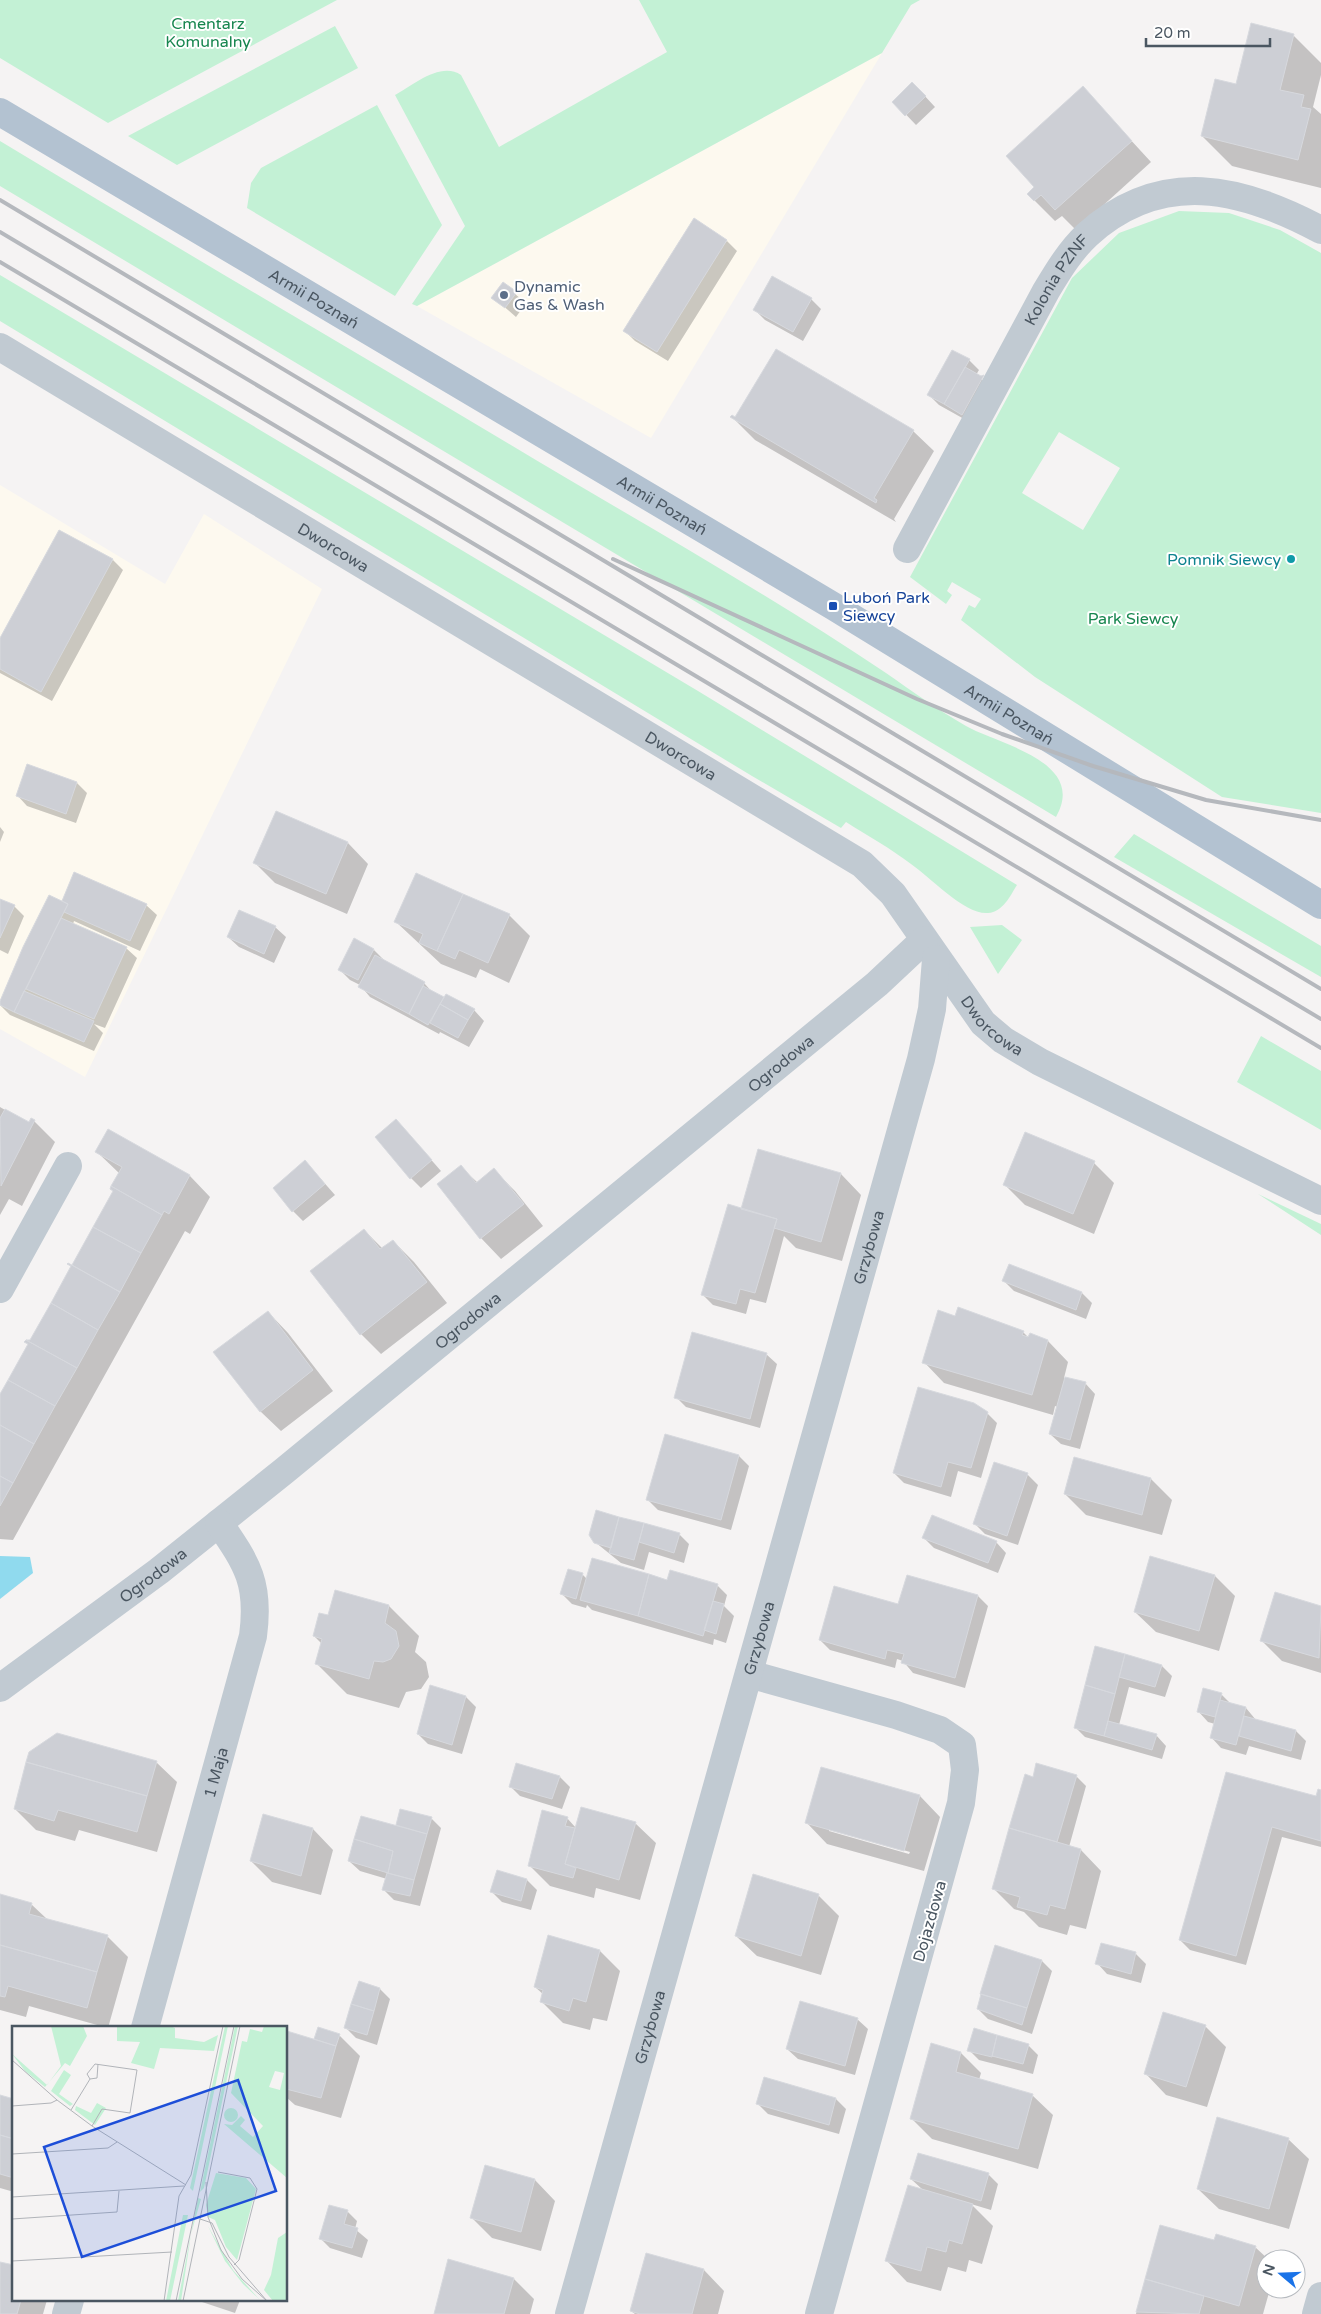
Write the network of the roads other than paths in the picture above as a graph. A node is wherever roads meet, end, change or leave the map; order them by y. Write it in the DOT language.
graph roads {
  1 [pos="0,112"];
  2 [pos="1321,230"];
  3 [pos="0,347"];
  4 [pos="906,549"];
  5 [pos="1321,905"];
  6 [pos="930,950"];
  7 [pos="68,1166"];
  8 [pos="1321,1201"];
  9 [pos="0,1289"];
  10 [pos="219,1523"];
  11 [pos="749,1674"];
  12 [pos="0,1688"];
  13 [pos="146,2026"];
  14 [pos="1321,2296"];
  15 [pos="569,2314"];
  16 [pos="820,2314"];
  17 [pos="1316,2314"];
  1 -- 5 [label="main road, Armii Poznań"];
  2 -- 4 [label="street, Kolonia PZNF"];
  3 -- 6 [label="street, Dworcowa"];
  6 -- 8 [label="street, Dworcowa"];
  6 -- 10 [label="street, Ogrodowa"];
  6 -- 11 [label="street, Grzybowa"];
  7 -- 9 [label="street"];
  10 -- 12 [label="street, Ogrodowa"];
  10 -- 13 [label="street, 1 Maja"];
  11 -- 15 [label="street, Grzybowa"];
  11 -- 16 [label="street, Dojazdowa"];
  14 -- 17 [label="street"];
}
